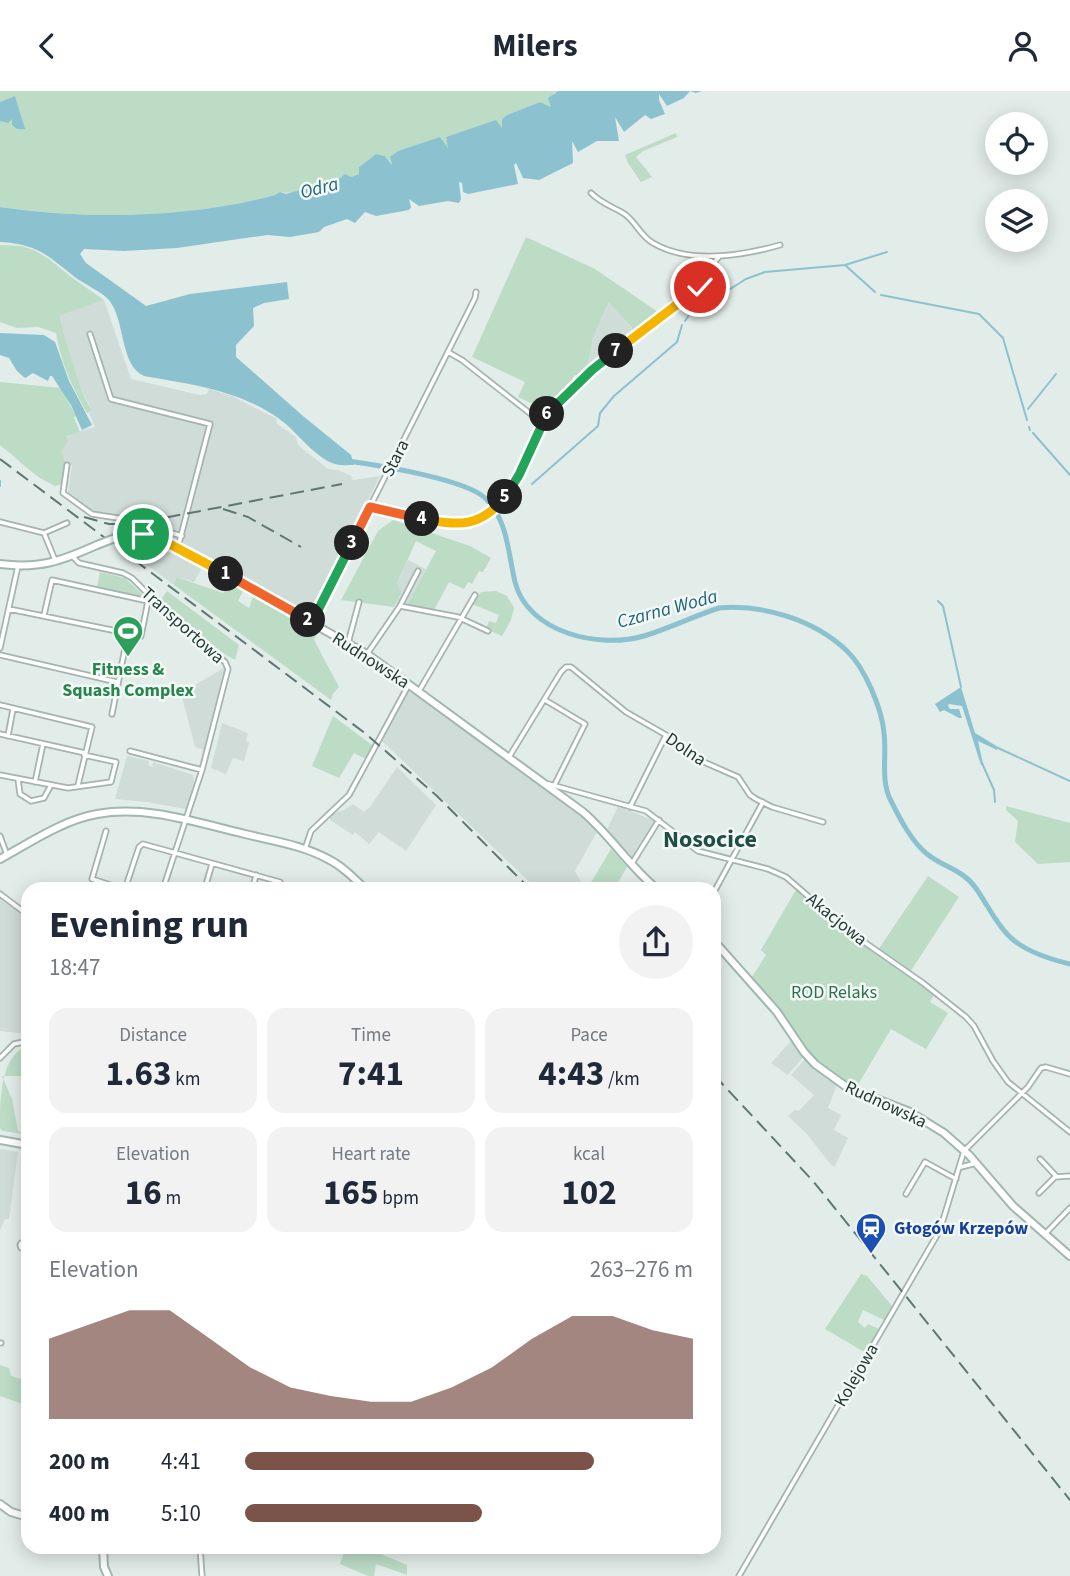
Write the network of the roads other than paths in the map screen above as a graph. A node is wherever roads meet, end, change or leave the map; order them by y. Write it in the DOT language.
graph roads {
  1 [pos="591,193"];
  2 [pos="780,246"];
  3 [pos="721,255"];
  4 [pos="707,258"];
  5 [pos="706,271"];
  6 [pos="476,292"];
  7 [pos="90,334"];
  8 [pos="448,352"];
  9 [pos="542,423"];
  10 [pos="67,465"];
  11 [pos="370,507"];
  12 [pos="0,521"];
  13 [pos="67,523"];
  14 [pos="44,533"];
  15 [pos="182,536"];
  16 [pos="178,547"];
  17 [pos="72,556"];
  18 [pos="55,562"];
  19 [pos="0,564"];
  20 [pos="18,566"];
  21 [pos="418,571"];
  22 [pos="475,595"];
  23 [pos="149,598"];
  24 [pos="359,602"];
  25 [pos="400,606"];
  26 [pos="9,609"];
  27 [pos="44,615"];
  28 [pos="461,618"];
  29 [pos="312,622"];
  30 [pos="488,631"];
  31 [pos="128,633"];
  32 [pos="348,643"];
  33 [pos="0,648"];
  34 [pos="367,654"];
  35 [pos="0,655"];
  36 [pos="117,682"];
  37 [pos="410,684"];
  38 [pos="419,691"];
  39 [pos="545,700"];
  40 [pos="0,705"];
  41 [pos="13,709"];
  42 [pos="112,714"];
  43 [pos="0,734"];
  44 [pos="666,735"];
  45 [pos="8,736"];
  46 [pos="43,744"];
  47 [pos="130,751"];
  48 [pos="85,754"];
  49 [pos="509,757"];
  50 [pos="202,770"];
  51 [pos="0,775"];
  52 [pos="18,779"];
  53 [pos="35,782"];
  54 [pos="545,783"];
  55 [pos="555,784"];
  56 [pos="51,785"];
  57 [pos="78,785"];
  58 [pos="763,802"];
  59 [pos="630,807"];
  60 [pos="659,820"];
  61 [pos="186,821"];
  62 [pos="822,822"];
  63 [pos="106,831"];
  64 [pos="0,836"];
  65 [pos="305,849"];
  66 [pos="176,854"];
  67 [pos="3,857"];
  68 [pos="733,860"];
  69 [pos="212,864"];
  70 [pos="631,865"];
  71 [pos="256,875"];
  72 [pos="102,882"];
  73 [pos="127,882"];
  74 [pos="166,882"];
  75 [pos="207,882"];
  76 [pos="254,882"];
  77 [pos="280,882"];
  78 [pos="357,882"];
  79 [pos="649,882"];
  80 [pos="720,882"];
  81 [pos="0,894"];
  82 [pos="21,910"];
  83 [pos="721,949"];
  84 [pos="21,1043"];
  85 [pos="0,1058"];
  86 [pos="1070,1074"];
  87 [pos="1022,1093"];
  88 [pos="1070,1132"];
  89 [pos="0,1140"];
  90 [pos="21,1144"];
  91 [pos="964,1151"];
  92 [pos="1040,1159"];
  93 [pos="976,1163"];
  94 [pos="959,1168"];
  95 [pos="1056,1176"];
  96 [pos="1070,1176"];
  97 [pos="956,1179"];
  98 [pos="1039,1193"];
  99 [pos="906,1194"];
  100 [pos="1070,1208"];
  101 [pos="1045,1234"];
  102 [pos="1070,1256"];
  103 [pos="0,1504"];
  104 [pos="21,1515"];
  105 [pos="104,1554"];
  106 [pos="200,1554"];
  107 [pos="106,1575"];
  108 [pos="202,1576"];
  109 [pos="739,1576"];
  1 -- 4 [label="street"];
  2 -- 3 [label="street"];
  3 -- 4 [label="street"];
  3 -- 5 [label="street"];
  4 -- 5 [label="street"];
  5 -- 9 [label="street"];
  6 -- 8 [label="street, Stara"];
  7 -- 15 [label="street"];
  8 -- 9 [label="street"];
  8 -- 11 [label="street, Stara"];
  9 -- 11 [label="street"];
  10 -- 15 [label="street"];
  11 -- 29 [label="street, Stara"];
  12 -- 14 [label="street"];
  13 -- 14 [label="street"];
  14 -- 18 [label="street"];
  15 -- 16 [label="street"];
  16 -- 17 [label="main road, Rudnowska, bridge"];
  16 -- 29 [label="main road, Rudnowska"];
  17 -- 18 [label="main road, Rudnowska"];
  17 -- 23 [label="street, Transportowa"];
  18 -- 20 [label="main road, Rudnowska"];
  19 -- 20 [label="main road, Rudnowska"];
  20 -- 26 [label="street"];
  21 -- 25 [label="street"];
  22 -- 28 [label="street"];
  23 -- 27 [label="street"];
  23 -- 31 [label="street"];
  23 -- 50 [label="street, Transportowa"];
  24 -- 32 [label="street"];
  25 -- 28 [label="street"];
  25 -- 34 [label="street"];
  26 -- 27 [label="street"];
  26 -- 33 [label="street"];
  27 -- 31 [label="street"];
  28 -- 30 [label="street"];
  28 -- 38 [label="street"];
  29 -- 32 [label="main road, Rudnowska"];
  31 -- 36 [label="street"];
  32 -- 34 [label="main road, Rudnowska"];
  34 -- 37 [label="main road, Rudnowska"];
  35 -- 36 [label="street"];
  36 -- 42 [label="street"];
  37 -- 38 [label="main road, Rudnowska"];
  37 -- 65 [label="street"];
  38 -- 49 [label="main road, Rudnowska"];
  39 -- 44 [label="street, Dolna"];
  39 -- 49 [label="street"];
  39 -- 55 [label="street"];
  40 -- 41 [label="street"];
  41 -- 45 [label="street"];
  41 -- 48 [label="street"];
  43 -- 45 [label="street"];
  44 -- 58 [label="street, Dolna"];
  44 -- 59 [label="street"];
  45 -- 46 [label="street"];
  46 -- 48 [label="street"];
  46 -- 53 [label="street"];
  47 -- 50 [label="street"];
  48 -- 57 [label="street"];
  48 -- 57 [label="street"];
  49 -- 54 [label="main road, Rudnowska"];
  50 -- 61 [label="street, Transportowa"];
  51 -- 52 [label="street"];
  52 -- 53 [label="street"];
  52 -- 56 [label="street"];
  53 -- 56 [label="street"];
  54 -- 55 [label="street, Akacjowa"];
  54 -- 70 [label="main road, Rudnowska"];
  55 -- 59 [label="street, Akacjowa"];
  56 -- 57 [label="street"];
  58 -- 62 [label="street, Dolna"];
  58 -- 68 [label="street"];
  59 -- 60 [label="street, Akacjowa"];
  60 -- 68 [label="street, Akacjowa"];
  60 -- 70 [label="street"];
  61 -- 65 [label="main road"];
  61 -- 66 [label="street, Transportowa"];
  61 -- 67 [label="main road"];
  63 -- 72 [label="street"];
  64 -- 67 [label="street"];
  65 -- 78 [label="main road"];
  66 -- 69 [label="street"];
  66 -- 73 [label="street"];
  66 -- 74 [label="street, Transportowa"];
  68 -- 80 [label="street"];
  68 -- 87 [label="street, Akacjowa"];
  69 -- 71 [label="street"];
  69 -- 75 [label="street"];
  70 -- 79 [label="main road, Rudnowska"];
  71 -- 76 [label="street"];
  71 -- 77 [label="street"];
  81 -- 82 [label="street"];
  83 -- 91 [label="main road, Rudnowska"];
  84 -- 85 [label="street"];
  86 -- 87 [label="street"];
  87 -- 88 [label="street, Akacjowa"];
  87 -- 91 [label="street"];
  89 -- 90 [label="main road"];
  91 -- 93 [label="main road, Rudnowska"];
  91 -- 94 [label="street, Kolejowa"];
  92 -- 95 [label="street"];
  93 -- 94 [label="street"];
  93 -- 101 [label="main road, Rudnowska"];
  94 -- 97 [label="street, Kolejowa"];
  95 -- 96 [label="street"];
  95 -- 98 [label="street"];
  97 -- 99 [label="street"];
  97 -- 109 [label="street, Kolejowa"];
  100 -- 101 [label="street"];
  101 -- 102 [label="main road, Rudnowska"];
  103 -- 104 [label="main road"];
  105 -- 107 [label="main road"];
  106 -- 108 [label="street"];
}
